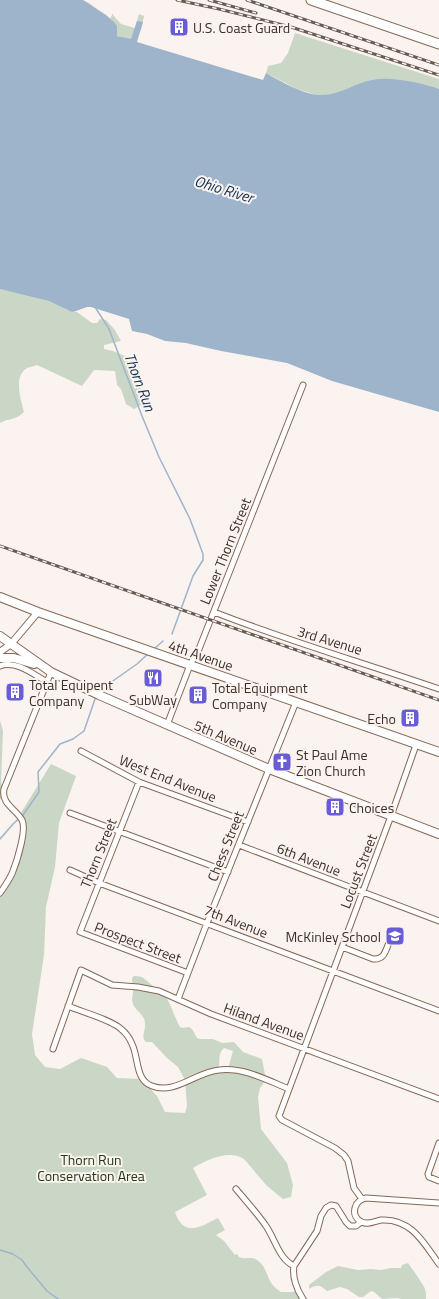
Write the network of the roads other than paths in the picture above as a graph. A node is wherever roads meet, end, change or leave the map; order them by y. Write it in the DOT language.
graph roads {
  1 [pos="311,0"];
  2 [pos="439,44"];
  3 [pos="304,385"];
  4 [pos="0,597"];
  5 [pos="38,612"];
  6 [pos="214,612"];
  7 [pos="0,636"];
  8 [pos="11,644"];
  9 [pos="0,652"];
  10 [pos="0,658"];
  11 [pos="190,665"];
  12 [pos="0,666"];
  13 [pos="51,672"];
  14 [pos="46,682"];
  15 [pos="439,690"];
  16 [pos="296,702"];
  17 [pos="167,725"];
  18 [pos="416,744"];
  19 [pos="81,751"];
  20 [pos="439,752"];
  21 [pos="269,769"];
  22 [pos="140,782"];
  23 [pos="70,812"];
  24 [pos="391,816"];
  25 [pos="248,822"];
  26 [pos="120,831"];
  27 [pos="439,834"];
  28 [pos="239,845"];
  29 [pos="70,870"];
  30 [pos="228,872"];
  31 [pos="99,883"];
  32 [pos="362,892"];
  33 [pos="0,893"];
  34 [pos="439,921"];
  35 [pos="207,923"];
  36 [pos="80,932"];
  37 [pos="388,945"];
  38 [pos="342,947"];
  39 [pos="333,971"];
  40 [pos="188,973"];
  41 [pos="178,999"];
  42 [pos="68,1006"];
  43 [pos="439,1011"];
  44 [pos="53,1049"];
  45 [pos="304,1049"];
  46 [pos="289,1089"];
  47 [pos="439,1099"];
  48 [pos="439,1143"];
  49 [pos="439,1181"];
  50 [pos="236,1189"];
  51 [pos="362,1199"];
  52 [pos="439,1203"];
  53 [pos="362,1222"];
  54 [pos="439,1264"];
  55 [pos="294,1266"];
  56 [pos="303,1299"];
  1 -- 2 [label="highway"];
  3 -- 6 [label="street, Lower Thorn Street"];
  4 -- 5 [label="main road, 4th Avenue"];
  5 -- 8 [label="street"];
  5 -- 11 [label="main road, 4th Avenue"];
  6 -- 11 [label="street, Lower Thorn Street"];
  6 -- 15 [label="street, 3rd Avenue"];
  7 -- 8 [label="main road, 5th Avenue"];
  8 -- 9 [label="street"];
  8 -- 13 [label="main road, 5th Avenue"];
  10 -- 13 [label="main road"];
  11 -- 16 [label="main road, 4th Avenue"];
  11 -- 17 [label="street, Lower Thorn Street"];
  12 -- 14 [label="street"];
  13 -- 14 [label="street"];
  13 -- 17 [label="main road, 5th Avenue"];
  14 -- 33 [label="street"];
  16 -- 18 [label="main road, 4th Avenue"];
  16 -- 21 [label="street, Chess Street"];
  17 -- 21 [label="main road, 5th Avenue"];
  18 -- 20 [label="main road, 4th Avenue"];
  18 -- 24 [label="street, Locust Street"];
  19 -- 22 [label="street, West End Avenue"];
  21 -- 24 [label="main road, 5th Avenue"];
  21 -- 25 [label="street, Chess Street"];
  22 -- 25 [label="street, West End Avenue"];
  22 -- 26 [label="street, Thorn Street"];
  23 -- 26 [label="street"];
  24 -- 27 [label="main road, 5th Avenue"];
  24 -- 32 [label="street, Locust Street"];
  25 -- 28 [label="street, Chess Street"];
  26 -- 30 [label="street"];
  26 -- 31 [label="street, Thorn Street"];
  28 -- 30 [label="street, Chess Street"];
  28 -- 32 [label="street, 6th Avenue"];
  29 -- 31 [label="street, 7th Avenue"];
  30 -- 35 [label="street, Chess Street"];
  31 -- 35 [label="street, 7th Avenue"];
  31 -- 36 [label="street, Thorn Street"];
  32 -- 34 [label="street, 6th Avenue"];
  32 -- 38 [label="street, Locust Street"];
  35 -- 39 [label="street, 7th Avenue"];
  35 -- 40 [label="street, Chess Street"];
  36 -- 40 [label="street, Prospect Street"];
  37 -- 38 [label="street"];
  38 -- 39 [label="street, Locust Street"];
  39 -- 43 [label="street, 7th Avenue"];
  39 -- 45 [label="street, Locust Street"];
  40 -- 41 [label="street, Chess Street"];
  41 -- 42 [label="street, Hiland Avenue"];
  41 -- 45 [label="street, Hiland Avenue"];
  42 -- 44 [label="street"];
  42 -- 46 [label="street"];
  45 -- 46 [label="street, Locust Street"];
  45 -- 47 [label="street, Hiland Avenue"];
  46 -- 51 [label="street, Locust Street"];
  48 -- 49 [label="street"];
  50 -- 55 [label="street"];
  51 -- 52 [label="street"];
  51 -- 53 [label="street"];
  53 -- 54 [label="street"];
  53 -- 55 [label="street"];
  55 -- 56 [label="street"];
}
